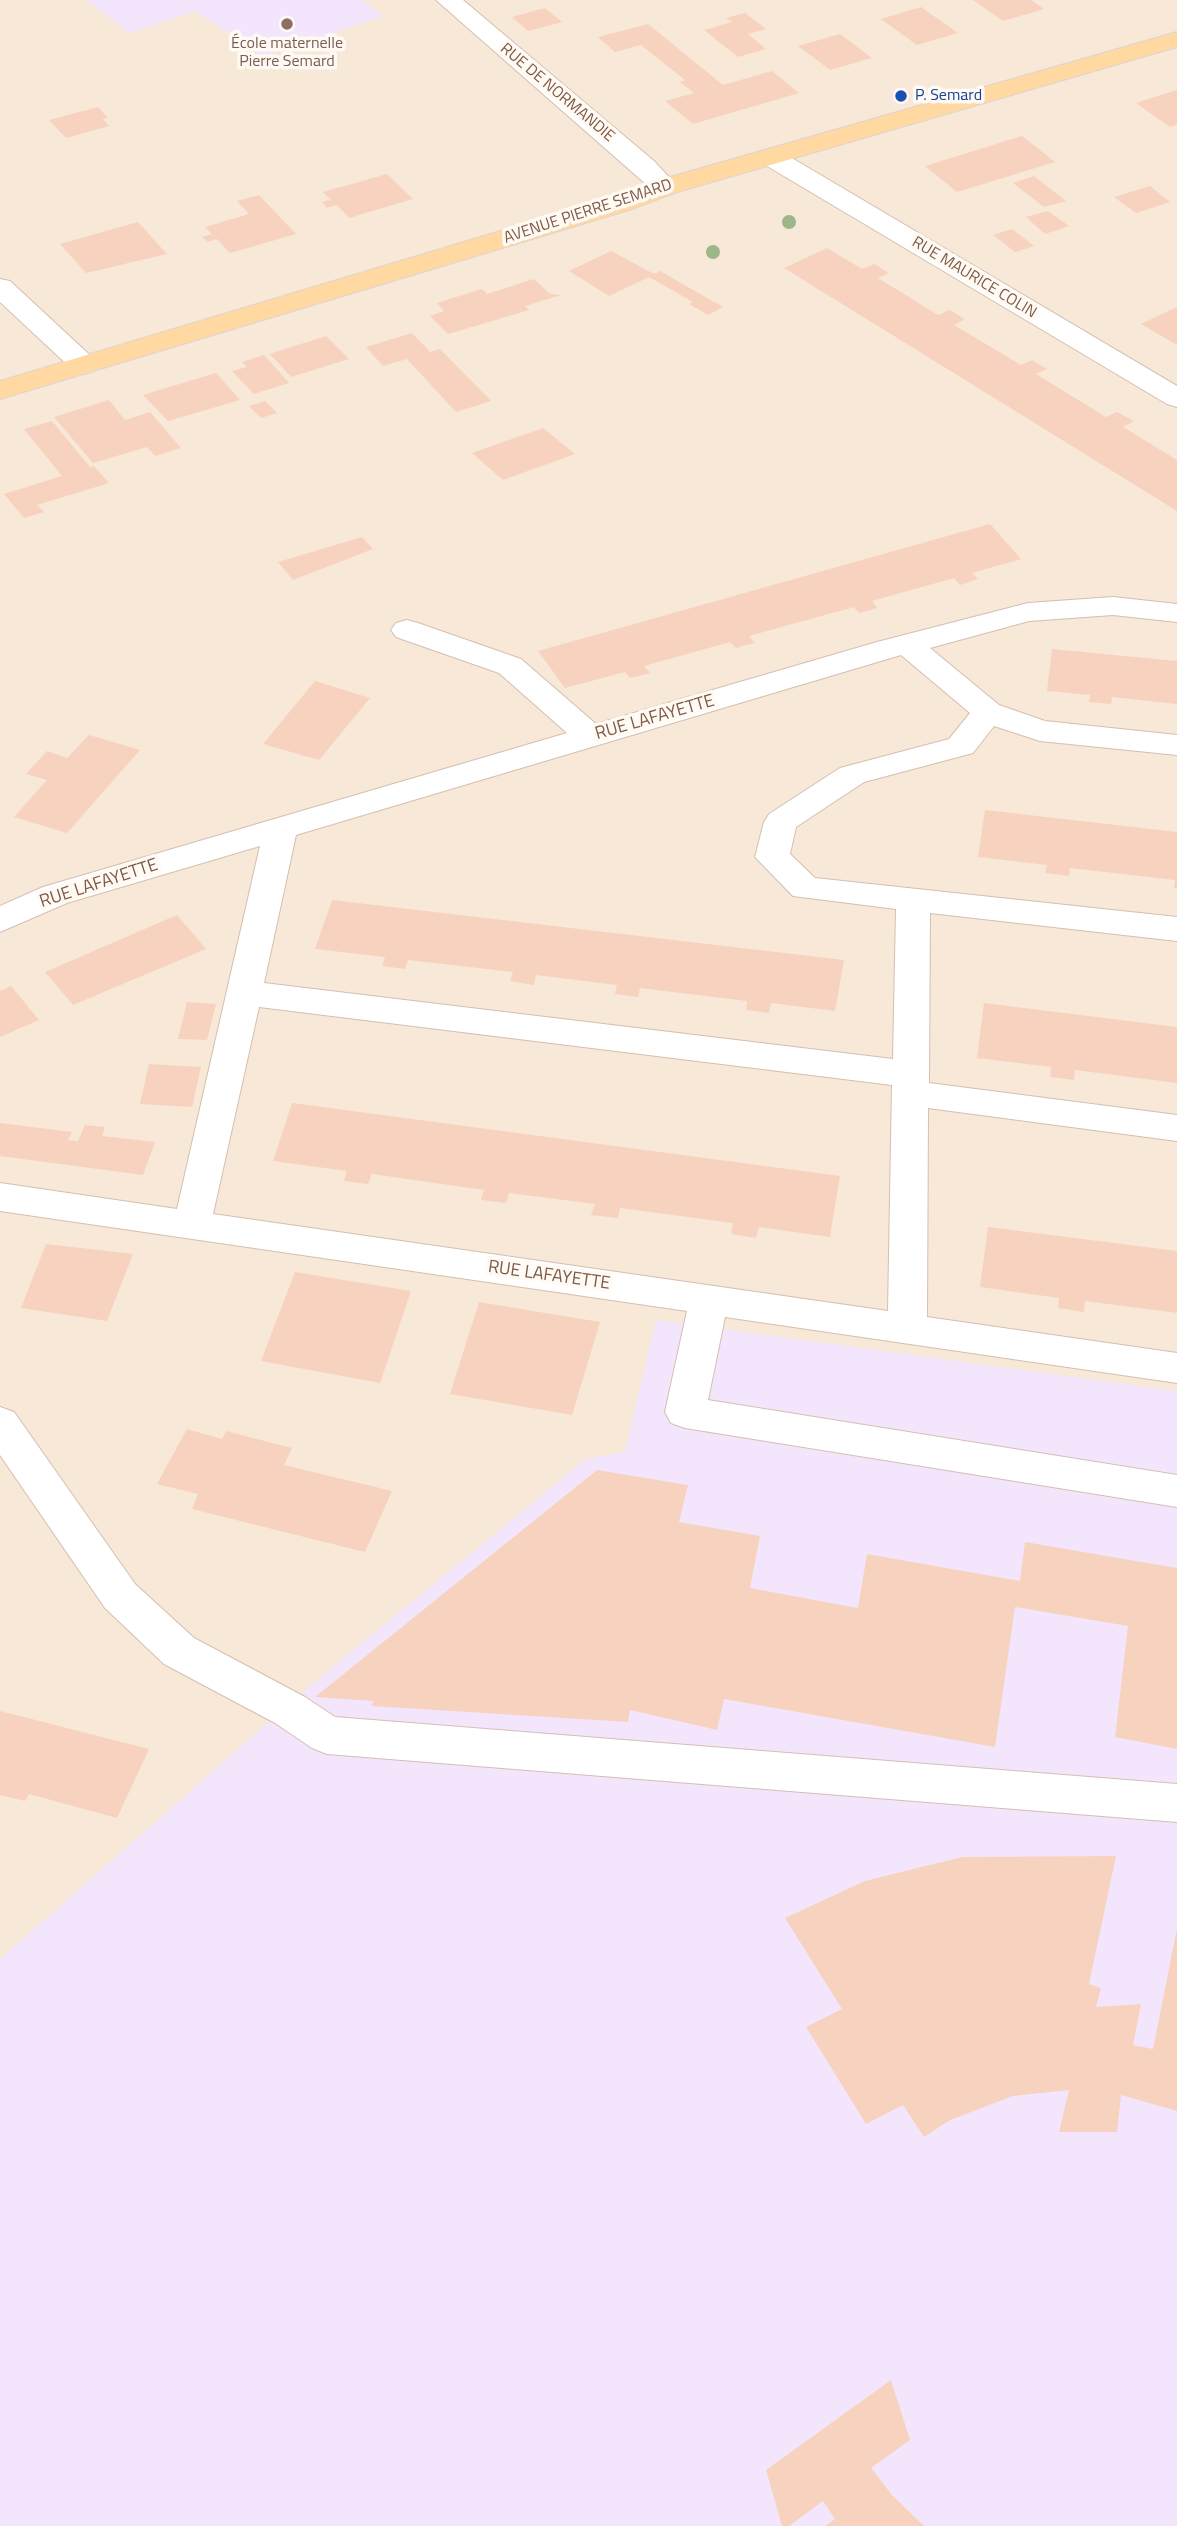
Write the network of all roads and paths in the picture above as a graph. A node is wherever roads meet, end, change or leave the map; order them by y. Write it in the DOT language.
graph roads {
  1 [pos="448,0"];
  2 [pos="1177,39"];
  3 [pos="771,157"];
  4 [pos="665,187"];
  5 [pos="0,287"];
  6 [pos="84,365"];
  7 [pos="0,390"];
  8 [pos="1177,398"];
  9 [pos="1177,613"];
  10 [pos="407,630"];
  11 [pos="908,645"];
  12 [pos="988,712"];
  13 [pos="591,737"];
  14 [pos="1177,745"];
  15 [pos="281,828"];
  16 [pos="913,900"];
  17 [pos="0,920"];
  18 [pos="1177,929"];
  19 [pos="244,993"];
  20 [pos="910,1084"];
  21 [pos="1177,1128"];
  22 [pos="0,1197"];
  23 [pos="192,1225"];
  24 [pos="709,1299"];
  25 [pos="907,1328"];
  26 [pos="1177,1368"];
  27 [pos="0,1423"];
  28 [pos="1177,1491"];
  29 [pos="1177,1804"];
  1 -- 4 [label="street, RUE DE NORMANDIE"];
  2 -- 3 [label="main road, AVENUE PIERRE SEMARD"];
  3 -- 4 [label="main road, AVENUE PIERRE SEMARD"];
  3 -- 8 [label="street, RUE MAURICE COLIN"];
  4 -- 6 [label="main road, AVENUE PIERRE SEMARD"];
  5 -- 6 [label="street"];
  6 -- 7 [label="main road, AVENUE PIERRE SEMARD"];
  9 -- 11 [label="street, RUE LAFAYETTE"];
  10 -- 13 [label="street"];
  11 -- 12 [label="street"];
  11 -- 13 [label="street, RUE LAFAYETTE"];
  12 -- 14 [label="street"];
  12 -- 16 [label="street"];
  13 -- 15 [label="street, RUE LAFAYETTE"];
  15 -- 17 [label="street, RUE LAFAYETTE"];
  15 -- 19 [label="street"];
  16 -- 18 [label="street"];
  16 -- 20 [label="street"];
  19 -- 20 [label="street"];
  19 -- 23 [label="street"];
  20 -- 21 [label="street"];
  20 -- 25 [label="street"];
  22 -- 23 [label="street, RUE LAFAYETTE"];
  23 -- 24 [label="street, RUE LAFAYETTE"];
  24 -- 25 [label="street, RUE LAFAYETTE"];
  24 -- 28 [label="street"];
  25 -- 26 [label="street, RUE LAFAYETTE"];
  27 -- 29 [label="street"];
}
